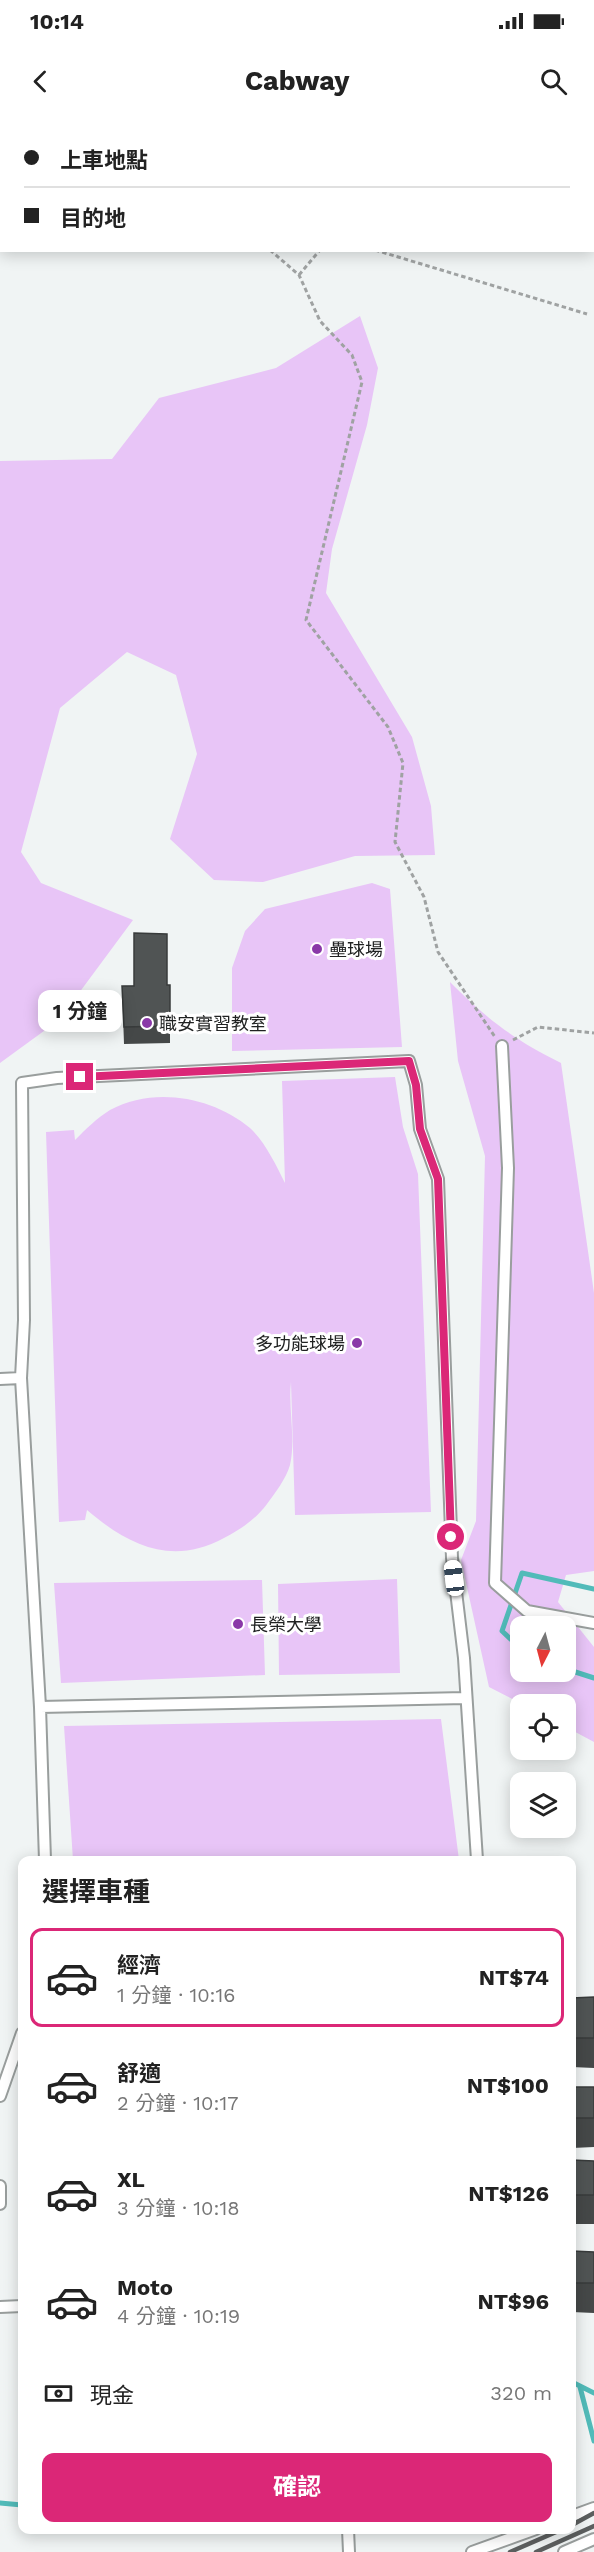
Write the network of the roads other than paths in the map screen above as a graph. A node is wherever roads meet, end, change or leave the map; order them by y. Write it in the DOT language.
graph roads {
  1 [pos="502,1047"];
  2 [pos="21,1378"];
  3 [pos="0,1379"];
  4 [pos="594,1623"];
  5 [pos="465,1698"];
  6 [pos="40,1707"];
  7 [pos="45,1856"];
  8 [pos="477,1856"];
  9 [pos="18,2044"];
  10 [pos="0,2096"];
  11 [pos="0,2186"];
  12 [pos="0,2204"];
  13 [pos="18,2306"];
  14 [pos="0,2307"];
  15 [pos="594,2508"];
  16 [pos="576,2515"];
  17 [pos="348,2534"];
  18 [pos="522,2534"];
  19 [pos="594,2538"];
  20 [pos="349,2552"];
  21 [pos="472,2552"];
  22 [pos="564,2552"];
  1 -- 4 [label="lane"];
  2 -- 3 [label="lane"];
  2 -- 5 [label="lane"];
  2 -- 6 [label="lane"];
  5 -- 6 [label="lane"];
  5 -- 8 [label="lane"];
  6 -- 7 [label="lane"];
  9 -- 10 [label="lane"];
  11 -- 12 [label="lane"];
  13 -- 14 [label="lane"];
  15 -- 16 [label="lane"];
  17 -- 20 [label="lane"];
  18 -- 21 [label="lane"];
  19 -- 22 [label="lane"];
}
